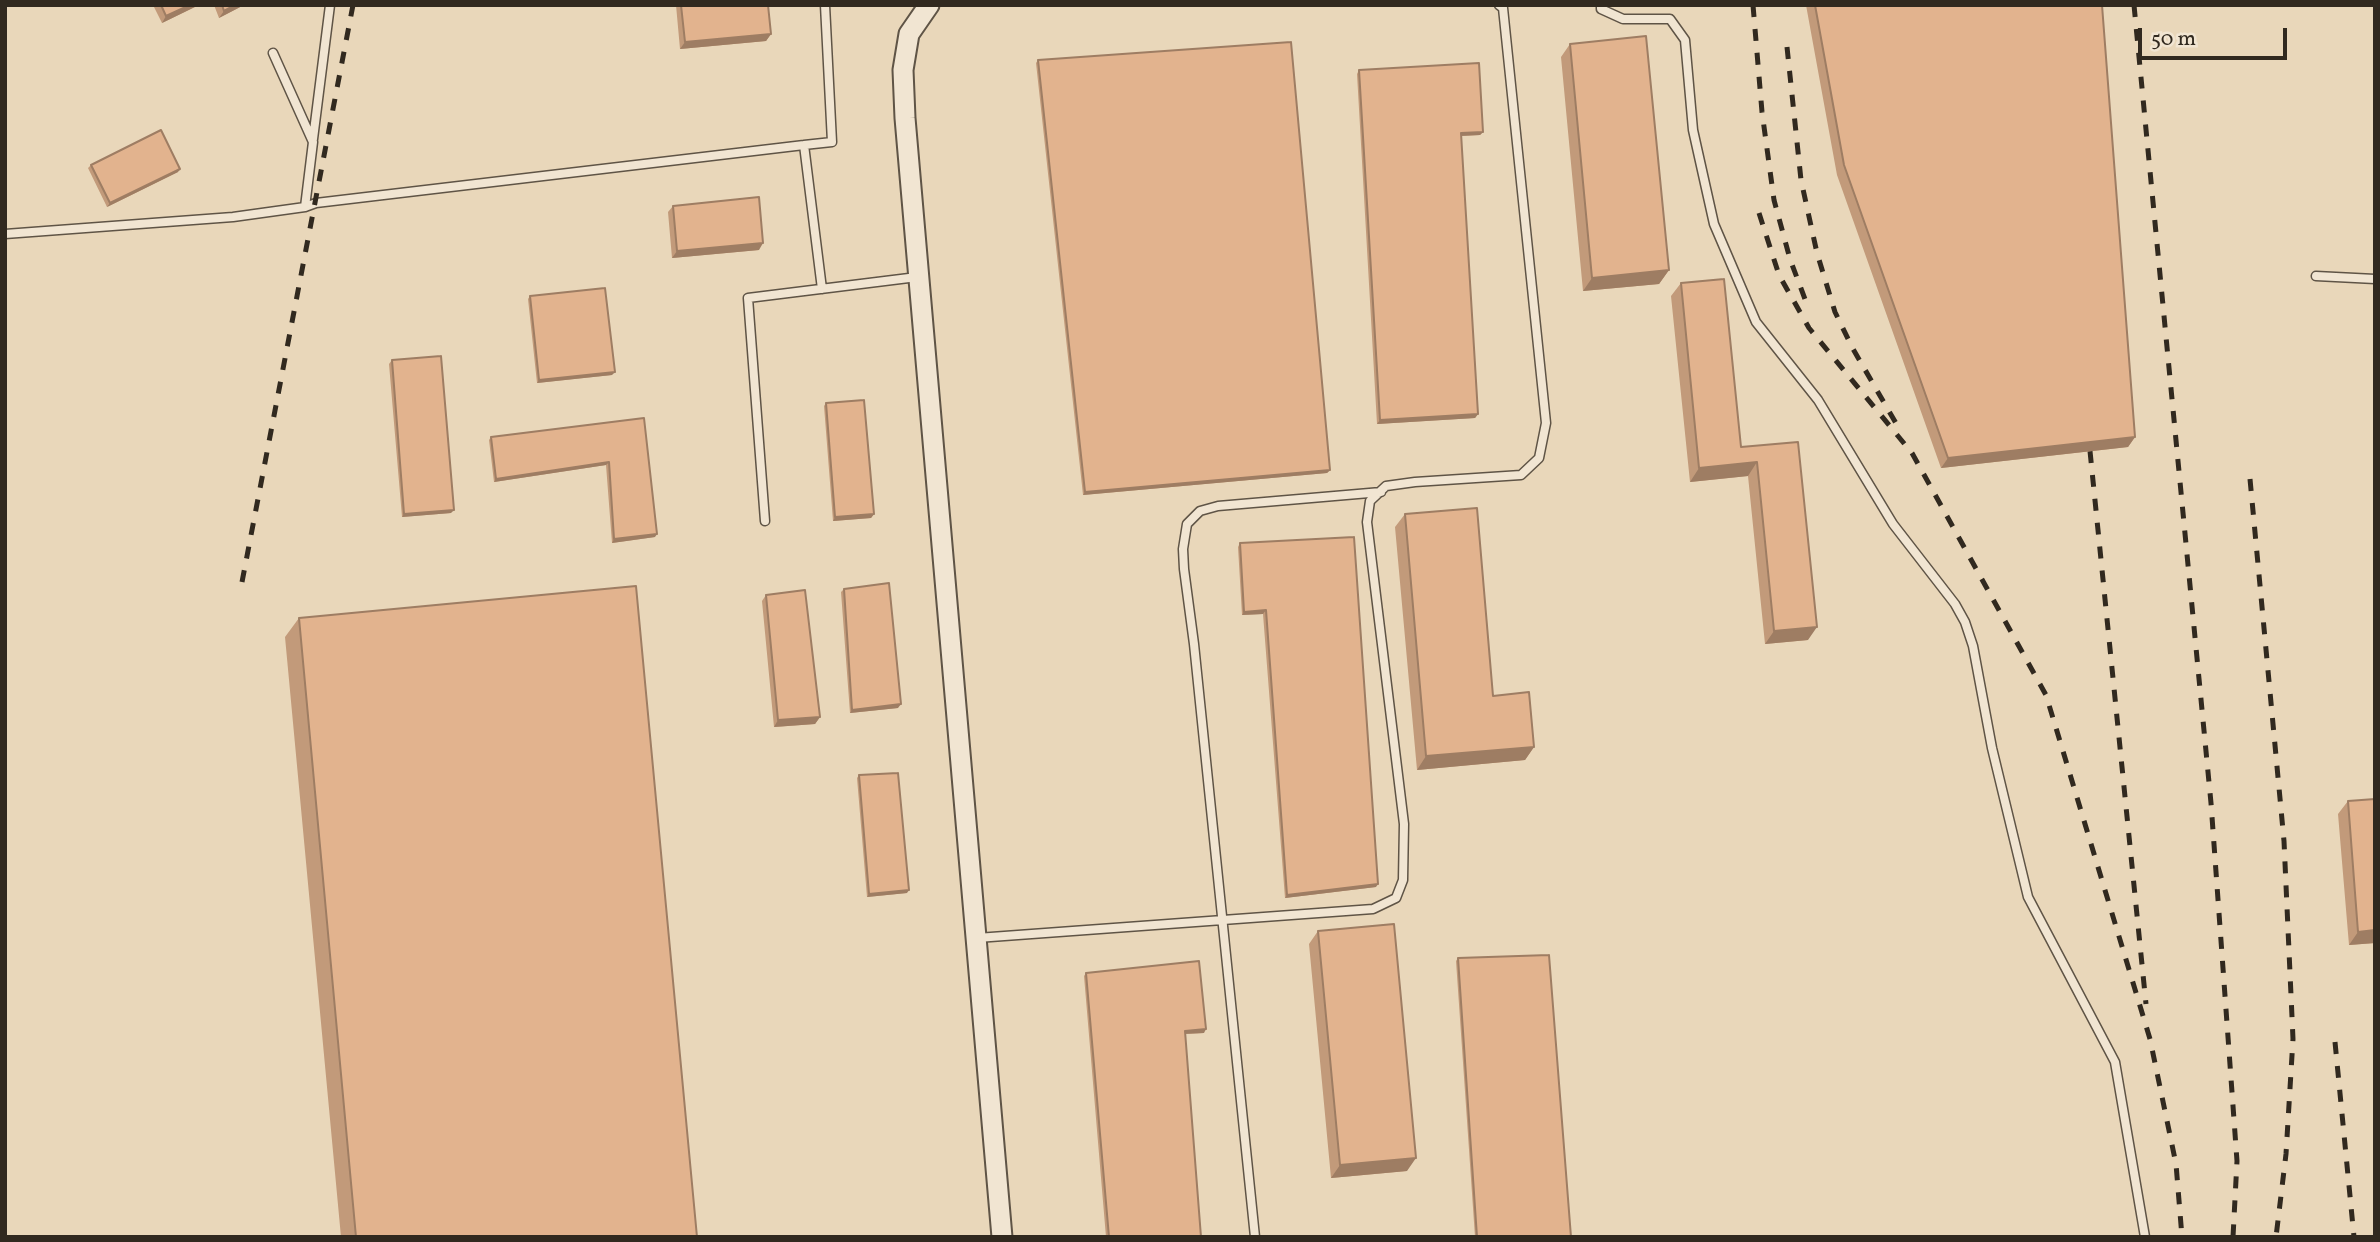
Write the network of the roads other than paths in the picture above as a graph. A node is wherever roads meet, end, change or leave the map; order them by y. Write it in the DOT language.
graph roads {
  1 [pos="330,5"];
  2 [pos="825,5"];
  3 [pos="929,5"];
  4 [pos="1499,5"];
  5 [pos="1601,5"];
  6 [pos="273,52"];
  7 [pos="313,142"];
  8 [pos="804,145"];
  9 [pos="306,206"];
  10 [pos="5,234"];
  11 [pos="2316,276"];
  12 [pos="920,277"];
  13 [pos="2375,279"];
  14 [pos="822,289"];
  15 [pos="1381,492"];
  16 [pos="765,521"];
  17 [pos="1222,920"];
  18 [pos="977,938"];
  19 [pos="1002,1237"];
  20 [pos="1255,1237"];
  21 [pos="2145,1237"];
  1 -- 7 [label="lane"];
  2 -- 8 [label="lane"];
  3 -- 12 [label="street"];
  4 -- 15 [label="lane"];
  5 -- 21 [label="lane"];
  6 -- 7 [label="lane"];
  7 -- 9 [label="lane"];
  8 -- 9 [label="lane"];
  8 -- 14 [label="lane"];
  9 -- 10 [label="lane"];
  11 -- 13 [label="lane"];
  12 -- 14 [label="lane"];
  12 -- 18 [label="street"];
  14 -- 16 [label="lane"];
  15 -- 17 [label="lane"];
  15 -- 17 [label="lane"];
  17 -- 18 [label="lane"];
  17 -- 20 [label="lane"];
  18 -- 19 [label="street"];
}
